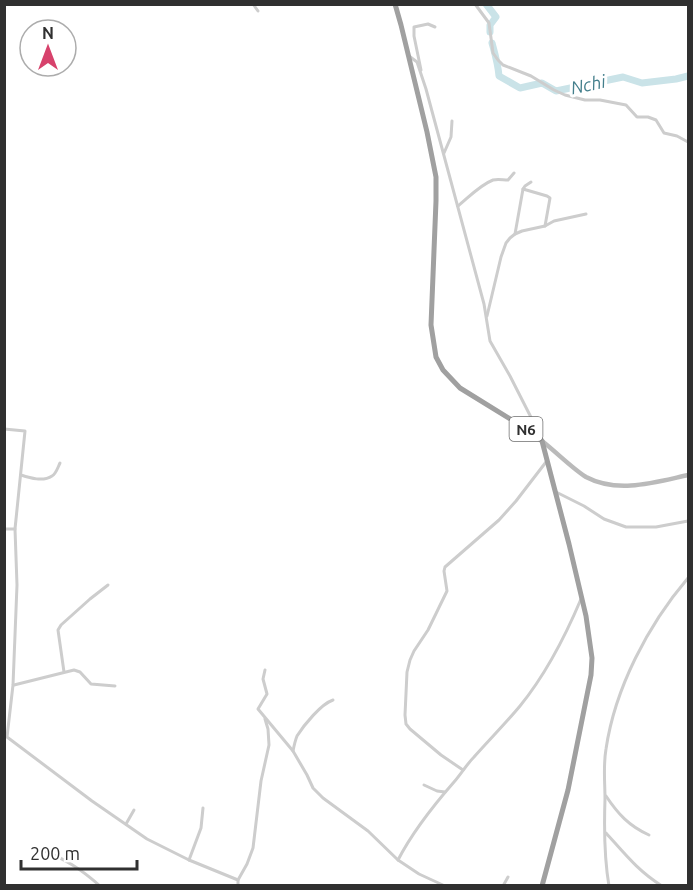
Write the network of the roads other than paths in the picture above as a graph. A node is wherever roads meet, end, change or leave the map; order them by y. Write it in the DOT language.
graph roads {
  1 [pos="253,4"];
  2 [pos="395,4"];
  3 [pos="475,4"];
  4 [pos="258,11"];
  5 [pos="435,27"];
  6 [pos="409,56"];
  7 [pos="422,75"];
  8 [pos="452,121"];
  9 [pos="688,142"];
  10 [pos="444,153"];
  11 [pos="514,173"];
  12 [pos="531,182"];
  13 [pos="523,189"];
  14 [pos="458,207"];
  15 [pos="586,214"];
  16 [pos="545,226"];
  17 [pos="515,234"];
  18 [pos="487,317"];
  19 [pos="4,429"];
  20 [pos="542,441"];
  21 [pos="548,460"];
  22 [pos="60,463"];
  23 [pos="21,475"];
  24 [pos="688,475"];
  25 [pos="556,492"];
  26 [pos="688,521"];
  27 [pos="4,529"];
  28 [pos="15,529"];
  29 [pos="688,578"];
  30 [pos="108,585"];
  31 [pos="581,599"];
  32 [pos="265,670"];
  33 [pos="64,672"];
  34 [pos="13,686"];
  35 [pos="115,687"];
  36 [pos="333,700"];
  37 [pos="264,716"];
  38 [pos="6,737"];
  39 [pos="293,751"];
  40 [pos="463,770"];
  41 [pos="424,785"];
  42 [pos="445,792"];
  43 [pos="605,795"];
  44 [pos="203,808"];
  45 [pos="134,810"];
  46 [pos="126,824"];
  47 [pos="605,832"];
  48 [pos="649,835"];
  49 [pos="42,850"];
  50 [pos="189,860"];
  51 [pos="398,860"];
  52 [pos="508,877"];
  53 [pos="238,880"];
  54 [pos="100,885"];
  55 [pos="238,885"];
  56 [pos="445,885"];
  57 [pos="503,885"];
  58 [pos="542,885"];
  59 [pos="609,885"];
  60 [pos="662,885"];
  1 -- 4 [label="street"];
  2 -- 6 [label="highway, N6"];
  3 -- 9 [label="street"];
  5 -- 7 [label="street"];
  6 -- 7 [label="street"];
  6 -- 20 [label="highway, N6"];
  7 -- 10 [label="street"];
  8 -- 10 [label="street"];
  10 -- 14 [label="street"];
  11 -- 14 [label="street"];
  12 -- 13 [label="street"];
  13 -- 16 [label="street"];
  13 -- 17 [label="street"];
  14 -- 18 [label="street"];
  15 -- 16 [label="street"];
  16 -- 17 [label="street"];
  17 -- 18 [label="street"];
  18 -- 20 [label="street"];
  19 -- 23 [label="street"];
  20 -- 21 [label="highway, N6"];
  20 -- 24 [label="main road"];
  21 -- 25 [label="highway, N6"];
  21 -- 40 [label="street"];
  22 -- 23 [label="street"];
  23 -- 28 [label="street"];
  25 -- 26 [label="street"];
  25 -- 31 [label="highway, N6"];
  27 -- 28 [label="street"];
  28 -- 34 [label="street"];
  29 -- 43 [label="street"];
  30 -- 33 [label="street"];
  31 -- 40 [label="street"];
  31 -- 58 [label="highway, N6"];
  32 -- 37 [label="street"];
  33 -- 34 [label="street"];
  33 -- 35 [label="street"];
  34 -- 38 [label="street"];
  36 -- 39 [label="street"];
  37 -- 39 [label="street"];
  37 -- 53 [label="street"];
  38 -- 46 [label="street"];
  39 -- 51 [label="street"];
  40 -- 42 [label="street"];
  41 -- 42 [label="street"];
  42 -- 51 [label="street"];
  43 -- 47 [label="street"];
  43 -- 48 [label="street"];
  44 -- 50 [label="street"];
  45 -- 46 [label="street"];
  46 -- 50 [label="street"];
  47 -- 59 [label="street"];
  47 -- 60 [label="street"];
  49 -- 54 [label="street"];
  50 -- 53 [label="street"];
  51 -- 56 [label="street"];
  52 -- 57 [label="street"];
  53 -- 55 [label="street"];
}
